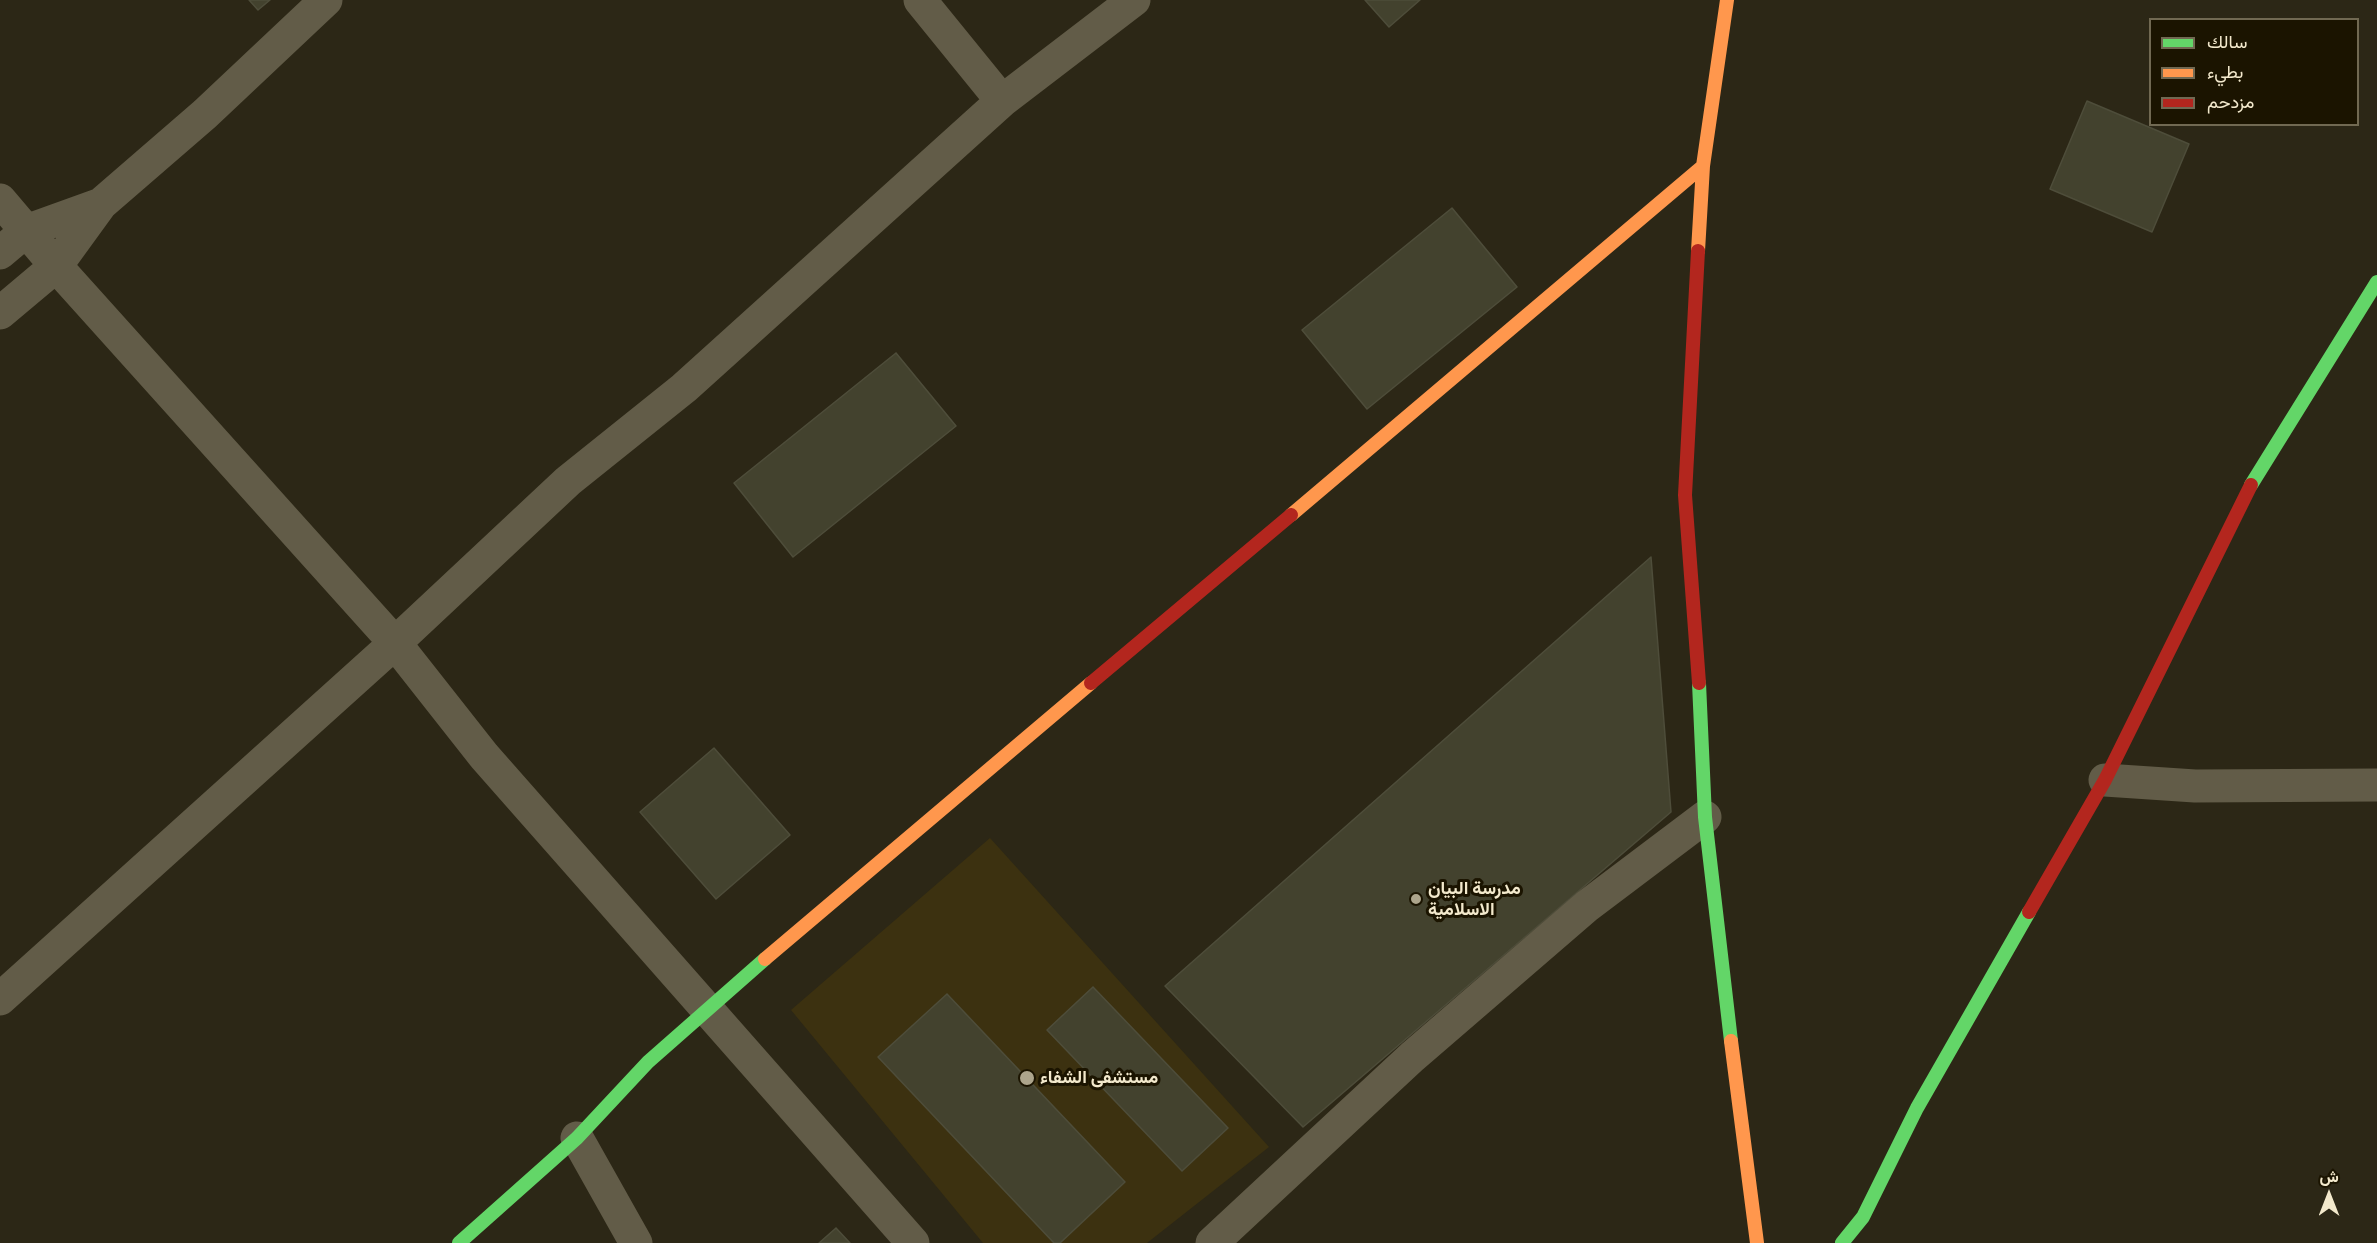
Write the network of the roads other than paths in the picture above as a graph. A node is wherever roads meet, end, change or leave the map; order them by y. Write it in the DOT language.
graph roads {
  1 [pos="326,0"];
  2 [pos="920,0"];
  3 [pos="1134,0"];
  4 [pos="1726,0"];
  5 [pos="1002,101"];
  6 [pos="1703,166"];
  7 [pos="0,200"];
  8 [pos="101,204"];
  9 [pos="26,231"];
  10 [pos="0,253"];
  11 [pos="56,266"];
  12 [pos="2377,282"];
  13 [pos="0,313"];
  14 [pos="395,643"];
  15 [pos="2105,780"];
  16 [pos="2377,785"];
  17 [pos="1705,817"];
  18 [pos="0,999"];
  19 [pos="707,1008"];
  20 [pos="577,1138"];
  21 [pos="459,1243"];
  22 [pos="636,1243"];
  23 [pos="913,1243"];
  24 [pos="1212,1243"];
  25 [pos="1757,1243"];
  26 [pos="1842,1243"];
  1 -- 8 [label="street"];
  2 -- 5 [label="street"];
  3 -- 5 [label="street"];
  4 -- 6 [label="street"];
  5 -- 14 [label="street"];
  6 -- 17 [label="street"];
  6 -- 19 [label="street"];
  7 -- 9 [label="street"];
  8 -- 9 [label="street"];
  8 -- 11 [label="street"];
  9 -- 10 [label="street"];
  9 -- 11 [label="street"];
  11 -- 13 [label="street"];
  11 -- 14 [label="street"];
  12 -- 15 [label="street"];
  14 -- 18 [label="street"];
  14 -- 19 [label="street"];
  15 -- 16 [label="street"];
  15 -- 26 [label="street"];
  17 -- 24 [label="street"];
  17 -- 25 [label="street"];
  19 -- 20 [label="street"];
  19 -- 23 [label="street"];
  20 -- 21 [label="street"];
  20 -- 22 [label="street"];
}
